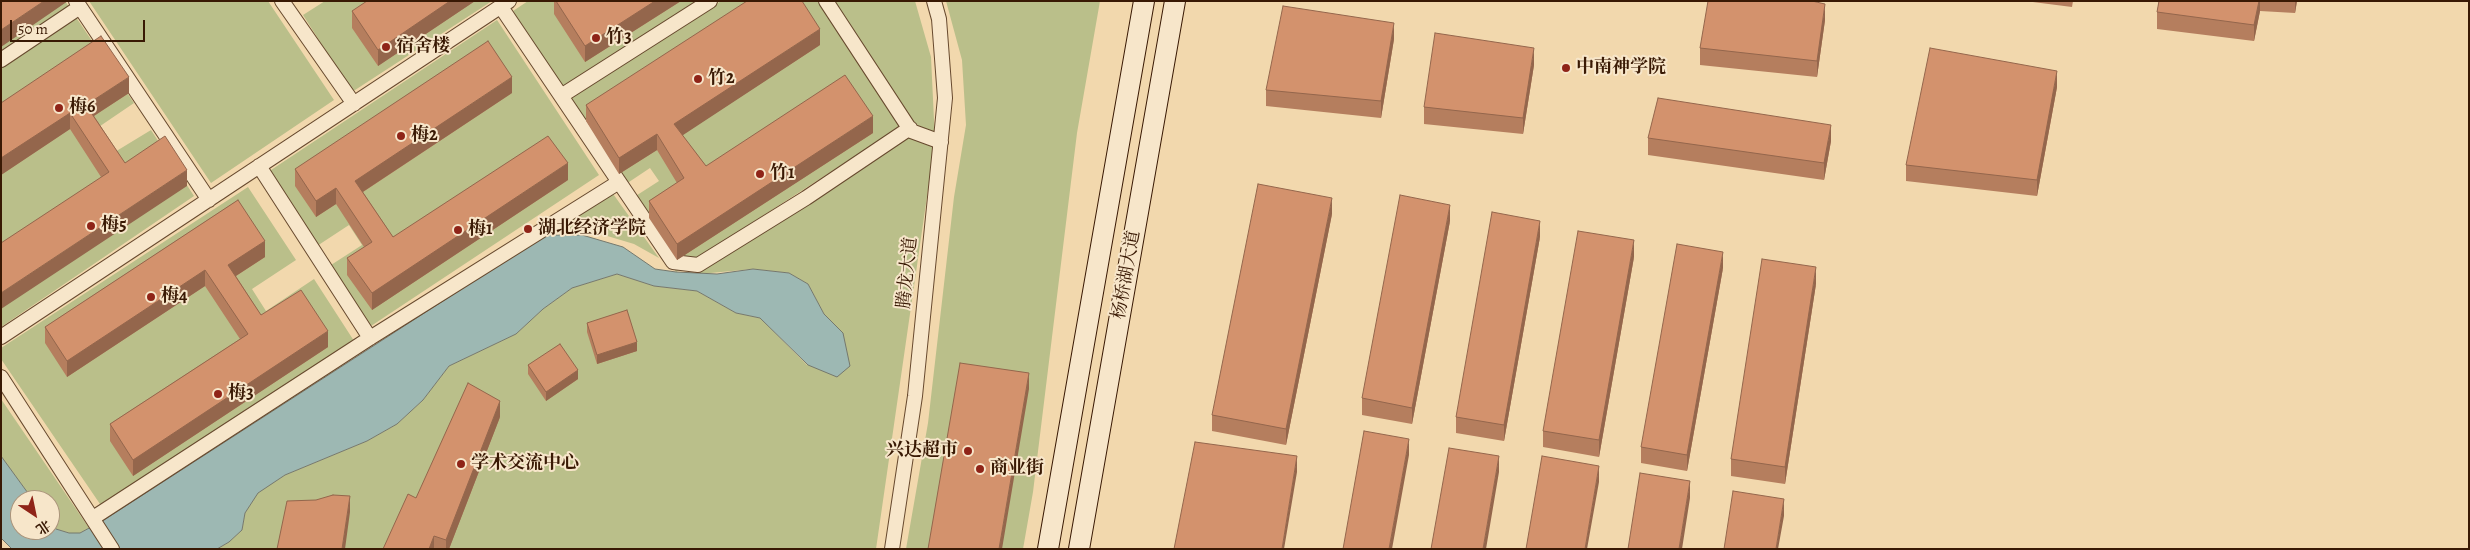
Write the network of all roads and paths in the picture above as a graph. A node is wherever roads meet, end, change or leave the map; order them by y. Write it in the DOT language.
graph roads {
  1 [pos="282,1"];
  2 [pos="710,1"];
  3 [pos="826,1"];
  4 [pos="934,1"];
  5 [pos="1144,1"];
  6 [pos="1175,1"];
  7 [pos="78,4"];
  8 [pos="505,4"];
  9 [pos="1,60"];
  10 [pos="561,96"];
  11 [pos="354,104"];
  12 [pos="910,128"];
  13 [pos="941,142"];
  14 [pos="259,166"];
  15 [pos="619,182"];
  16 [pos="208,200"];
  17 [pos="1,337"];
  18 [pos="370,338"];
  19 [pos="1,377"];
  20 [pos="94,520"];
  21 [pos="112,549"];
  22 [pos="892,549"];
  23 [pos="1048,549"];
  24 [pos="1079,549"];
  1 -- 11 [label="street"];
  2 -- 10 [label="street"];
  3 -- 12 [label="street"];
  4 -- 13 [label="street, 腾龙大道"];
  5 -- 23 [label="main road, 杨桥湖大道"];
  6 -- 24 [label="main road, 杨桥湖大道"];
  7 -- 9 [label="street"];
  7 -- 16 [label="street"];
  8 -- 10 [label="street"];
  8 -- 11 [label="street"];
  10 -- 15 [label="street"];
  11 -- 14 [label="street"];
  12 -- 13 [label="street"];
  12 -- 15 [label="street"];
  13 -- 22 [label="street, 腾龙大道"];
  14 -- 16 [label="street"];
  14 -- 18 [label="street"];
  15 -- 18 [label="street"];
  16 -- 17 [label="street"];
  18 -- 20 [label="street"];
  19 -- 20 [label="street"];
  20 -- 21 [label="street"];
}
